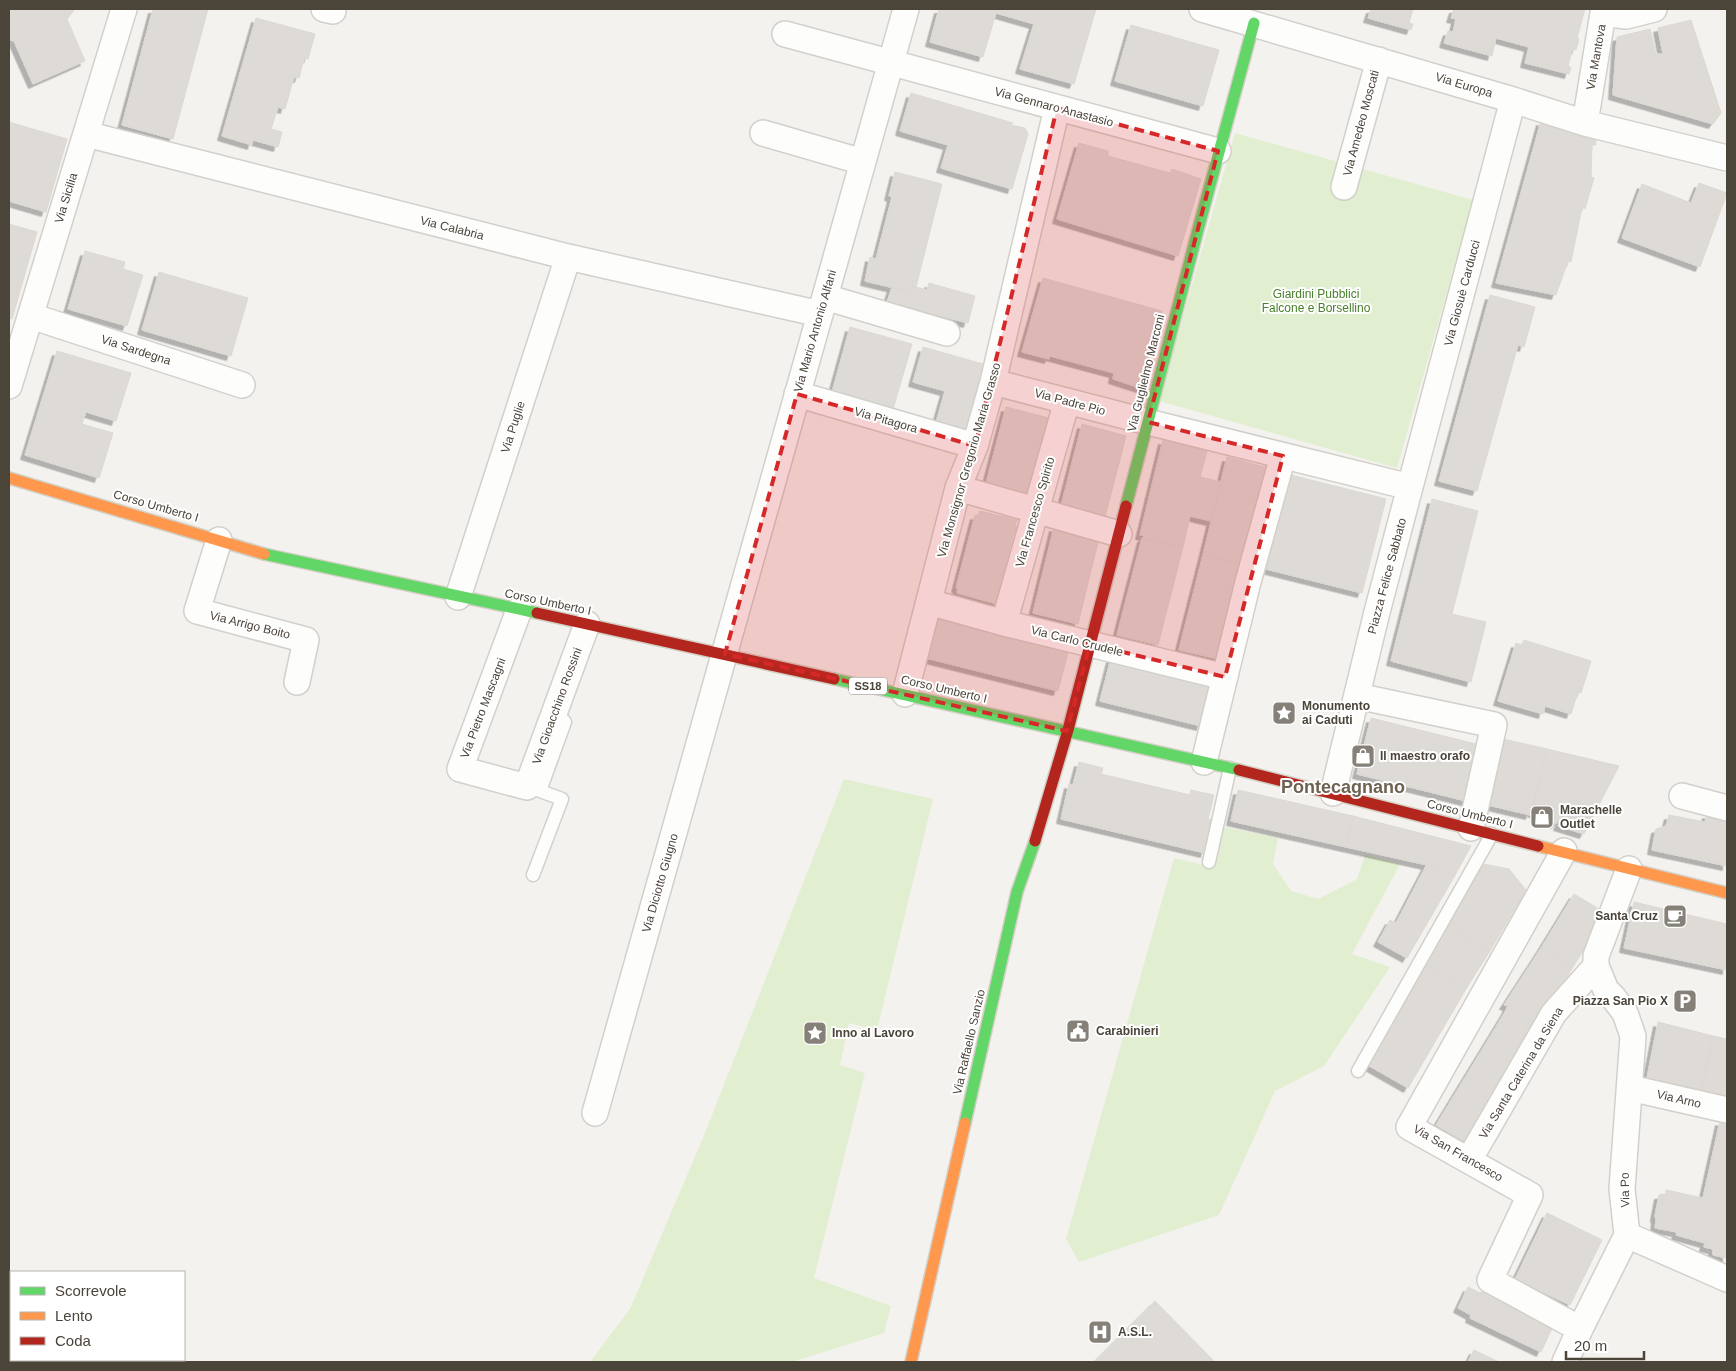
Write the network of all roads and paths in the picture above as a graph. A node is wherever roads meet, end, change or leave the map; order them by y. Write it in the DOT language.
graph roads {
  1 [pos="124,9"];
  2 [pos="906,9"];
  3 [pos="1202,9"];
  4 [pos="1654,9"];
  5 [pos="1254,23"];
  6 [pos="786,34"];
  7 [pos="1378,60"];
  8 [pos="890,63"];
  9 [pos="1514,100"];
  10 [pos="1057,108"];
  11 [pos="1585,123"];
  12 [pos="763,133"];
  13 [pos="86,134"];
  14 [pos="1218,151"];
  15 [pos="1727,158"];
  16 [pos="863,162"];
  17 [pos="1344,187"];
  18 [pos="568,258"];
  19 [pos="822,306"];
  20 [pos="31,316"];
  21 [pos="947,333"];
  22 [pos="993,382"];
  23 [pos="242,385"];
  24 [pos="9,386"];
  25 [pos="797,394"];
  26 [pos="1066,401"];
  27 [pos="1148,422"];
  28 [pos="976,446"];
  29 [pos="1283,456"];
  30 [pos="9,478"];
  31 [pos="1410,487"];
  32 [pos="958,488"];
  33 [pos="1036,511"];
  34 [pos="1119,534"];
  35 [pos="219,540"];
  36 [pos="458,597"];
  37 [pos="929,602"];
  38 [pos="519,610"];
  39 [pos="1004,623"];
  40 [pos="587,624"];
  41 [pos="1090,644"];
  42 [pos="725,654"];
  43 [pos="1225,677"];
  44 [pos="297,682"];
  45 [pos="904,694"];
  46 [pos="1357,696"];
  47 [pos="556,711"];
  48 [pos="1067,730"];
  49 [pos="1204,762"];
  50 [pos="1230,768"];
  51 [pos="527,787"];
  52 [pos="1333,793"];
  53 [pos="1682,796"];
  54 [pos="1727,808"];
  55 [pos="1482,831"];
  56 [pos="1564,852"];
  57 [pos="1209,862"];
  58 [pos="1629,869"];
  59 [pos="533,875"];
  60 [pos="1727,893"];
  61 [pos="1596,966"];
  62 [pos="1358,1071"];
  63 [pos="1630,1088"];
  64 [pos="1727,1110"];
  65 [pos="595,1113"];
  66 [pos="1469,1160"];
  67 [pos="1627,1235"];
  68 [pos="1727,1279"];
  69 [pos="1580,1329"];
  70 [pos="911,1362"];
  71 [pos="1565,1362"];
  1 -- 13 [label="street, Via Sicilia"];
  2 -- 8 [label="street, Via Mario Antonio Alfani"];
  3 -- 5 [label="street, Via Europa"];
  4 -- 11 [label="street, Via Mantova"];
  5 -- 7 [label="street, Via Europa"];
  5 -- 14 [label="main road, Via Guglielmo Marconi"];
  6 -- 8 [label="street, Via Gennaro Anastasio"];
  7 -- 9 [label="street, Via Europa"];
  7 -- 17 [label="street, Via Amedeo Moscati"];
  8 -- 10 [label="street, Via Gennaro Anastasio"];
  8 -- 16 [label="street, Via Mario Antonio Alfani"];
  9 -- 11 [label="street, Via Europa"];
  9 -- 31 [label="street, Via Giosuè Carducci"];
  10 -- 14 [label="street, Via Gennaro Anastasio"];
  10 -- 22 [label="street, Via Monsignor Gregorio Maria Grasso"];
  11 -- 15 [label="street, Via Europa"];
  12 -- 16 [label="street"];
  13 -- 18 [label="street, Via Calabria"];
  13 -- 20 [label="street, Via Sicilia"];
  14 -- 27 [label="main road, Via Guglielmo Marconi"];
  16 -- 19 [label="street, Via Mario Antonio Alfani"];
  18 -- 19 [label="street, Via Calabria"];
  18 -- 36 [label="street, Via Puglie"];
  19 -- 21 [label="street, Via Calabria"];
  19 -- 25 [label="street, Via Mario Antonio Alfani"];
  20 -- 23 [label="street, Via Sardegna"];
  20 -- 24 [label="street, Via Sicilia"];
  22 -- 26 [label="street, Via Padre Pio"];
  22 -- 28 [label="street, Via Monsignor Gregorio Maria Grasso"];
  25 -- 28 [label="street, Via Pitagora"];
  25 -- 42 [label="street, Via Mario Antonio Alfani"];
  26 -- 27 [label="street, Via Padre Pio"];
  26 -- 33 [label="street, Via Francesco Spirito"];
  27 -- 29 [label="street"];
  27 -- 34 [label="main road, Via Guglielmo Marconi"];
  28 -- 32 [label="street, Via Monsignor Gregorio Maria Grasso"];
  29 -- 31 [label="street"];
  29 -- 43 [label="street"];
  30 -- 35 [label="main road, Corso Umberto I / SS18"];
  31 -- 46 [label="street, Piazza Felice Sabbato"];
  32 -- 33 [label="street"];
  32 -- 37 [label="street, Via Monsignor Gregorio Maria Grasso"];
  33 -- 34 [label="street"];
  33 -- 39 [label="street, Via Francesco Spirito"];
  34 -- 41 [label="main road, Via Guglielmo Marconi"];
  35 -- 36 [label="main road, Corso Umberto I / SS18"];
  35 -- 44 [label="street, Via Arrigo Boito"];
  36 -- 38 [label="main road, Corso Umberto I / SS18"];
  37 -- 39 [label="street, Via Carlo Crudele"];
  37 -- 45 [label="street, Via Monsignor Gregorio Maria Grasso"];
  38 -- 40 [label="main road, Corso Umberto I / SS18"];
  38 -- 51 [label="street, Via Pietro Mascagni"];
  39 -- 41 [label="street, Via Carlo Crudele"];
  40 -- 42 [label="main road, Corso Umberto I / SS18"];
  40 -- 47 [label="street, Via Gioacchino Rossini"];
  41 -- 43 [label="street, Via Carlo Crudele"];
  41 -- 48 [label="main road, Via Guglielmo Marconi"];
  42 -- 45 [label="main road, Corso Umberto I / SS18"];
  42 -- 65 [label="street, Via Diciotto Giugno"];
  43 -- 49 [label="street"];
  45 -- 48 [label="main road, Corso Umberto I / SS18"];
  46 -- 52 [label="street, Piazza Felice Sabbato"];
  46 -- 55 [label="street"];
  47 -- 51 [label="street, Via Gioacchino Rossini"];
  47 -- 59 [label="lane"];
  48 -- 49 [label="main road, Corso Umberto I / SS18"];
  48 -- 70 [label="main road, Via Raffaello Sanzio"];
  49 -- 50 [label="main road, Corso Umberto I / SS18"];
  50 -- 52 [label="main road, Corso Umberto I / SS18"];
  50 -- 57 [label="lane"];
  52 -- 55 [label="main road, Corso Umberto I / SS18"];
  53 -- 54 [label="street"];
  55 -- 56 [label="main road, Corso Umberto I / SS18"];
  55 -- 62 [label="lane"];
  56 -- 58 [label="main road, Corso Umberto I / SS18"];
  56 -- 66 [label="street, Via San Francesco"];
  58 -- 60 [label="main road, Corso Umberto I / SS18"];
  58 -- 61 [label="street"];
  61 -- 63 [label="street, Via Po"];
  61 -- 66 [label="street, Via Santa Caterina da Siena"];
  63 -- 64 [label="street, Via Arno"];
  63 -- 67 [label="street, Via Po"];
  66 -- 69 [label="street, Via San Francesco"];
  67 -- 68 [label="street"];
  67 -- 69 [label="street"];
  69 -- 71 [label="street"];
}
